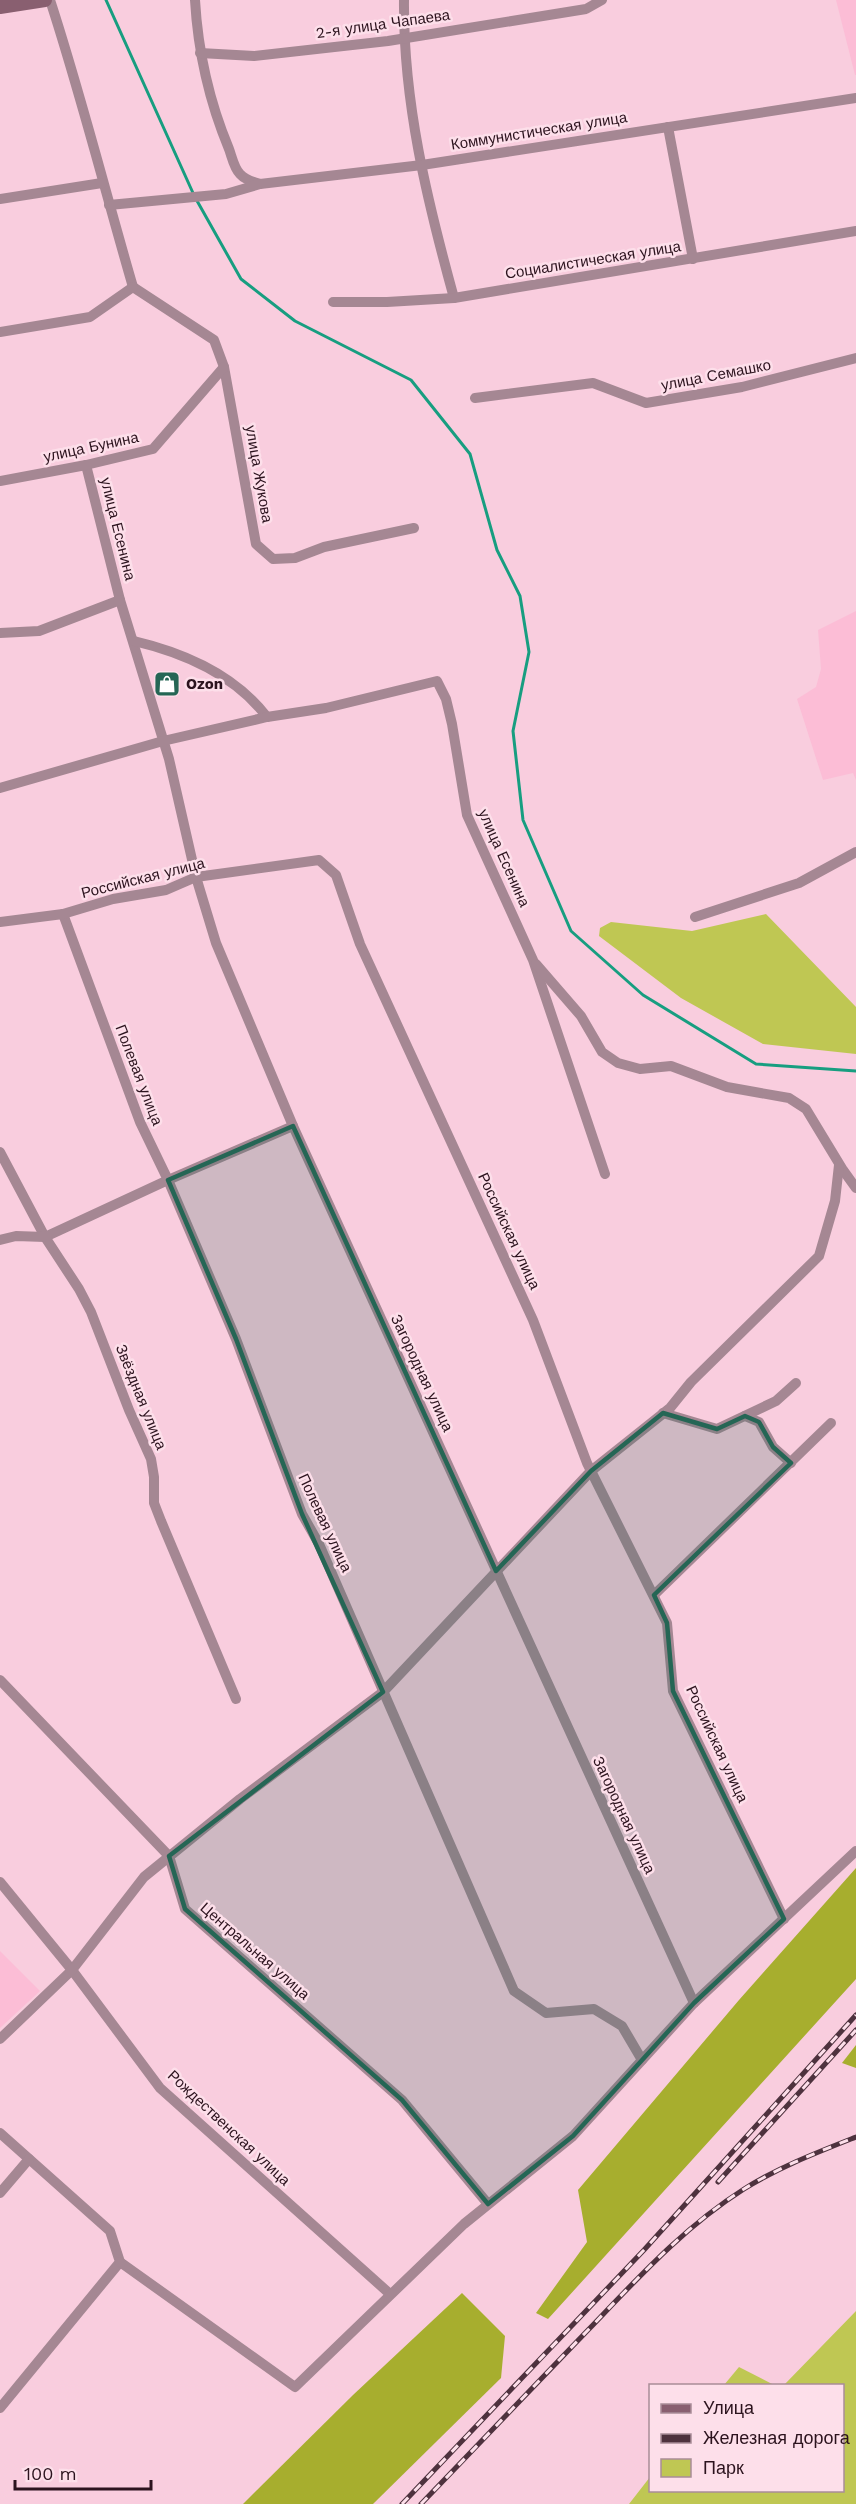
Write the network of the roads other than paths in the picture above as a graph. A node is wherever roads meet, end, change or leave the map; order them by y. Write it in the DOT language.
graph roads {
  1 [pos="45,0"];
  2 [pos="50,0"];
  3 [pos="195,0"];
  4 [pos="404,0"];
  5 [pos="602,0"];
  6 [pos="14,2"];
  7 [pos="0,7"];
  8 [pos="403,39"];
  9 [pos="200,53"];
  10 [pos="856,98"];
  11 [pos="668,127"];
  12 [pos="422,165"];
  13 [pos="102,183"];
  14 [pos="260,184"];
  15 [pos="0,199"];
  16 [pos="109,205"];
  17 [pos="856,231"];
  18 [pos="693,259"];
  19 [pos="133,287"];
  20 [pos="454,298"];
  21 [pos="333,302"];
  22 [pos="0,332"];
  23 [pos="856,358"];
  24 [pos="224,368"];
  25 [pos="475,398"];
  26 [pos="86,465"];
  27 [pos="0,481"];
  28 [pos="414,528"];
  29 [pos="120,600"];
  30 [pos="0,633"];
  31 [pos="134,641"];
  32 [pos="267,717"];
  33 [pos="163,741"];
  34 [pos="0,789"];
  35 [pos="856,852"];
  36 [pos="196,878"];
  37 [pos="63,915"];
  38 [pos="695,917"];
  39 [pos="0,922"];
  40 [pos="533,960"];
  41 [pos="293,1126"];
  42 [pos="0,1152"];
  43 [pos="839,1165"];
  44 [pos="604,1174"];
  45 [pos="168,1180"];
  46 [pos="856,1188"];
  47 [pos="45,1237"];
  48 [pos="0,1240"];
  49 [pos="796,1383"];
  50 [pos="663,1413"];
  51 [pos="745,1416"];
  52 [pos="831,1423"];
  53 [pos="790,1462"];
  54 [pos="591,1470"];
  55 [pos="496,1571"];
  56 [pos="654,1595"];
  57 [pos="0,1680"];
  58 [pos="383,1692"];
  59 [pos="236,1699"];
  60 [pos="856,1851"];
  61 [pos="169,1856"];
  62 [pos="0,1882"];
  63 [pos="784,1918"];
  64 [pos="72,1970"];
  65 [pos="694,2003"];
  66 [pos="0,2039"];
  67 [pos="642,2060"];
  68 [pos="0,2133"];
  69 [pos="29,2159"];
  70 [pos="0,2193"];
  71 [pos="488,2204"];
  72 [pos="120,2262"];
  73 [pos="390,2294"];
  74 [pos="0,2408"];
  1 -- 6 [label="main road"];
  2 -- 13 [label="street"];
  3 -- 9 [label="street"];
  4 -- 8 [label="street"];
  5 -- 8 [label="street, 2-я улица Чапаева"];
  6 -- 7 [label="main road"];
  8 -- 9 [label="street, 2-я улица Чапаева"];
  8 -- 12 [label="street"];
  9 -- 14 [label="street"];
  10 -- 11 [label="street, Коммунистическая улица"];
  11 -- 12 [label="street, Коммунистическая улица"];
  11 -- 18 [label="street"];
  12 -- 14 [label="street, Коммунистическая улица"];
  12 -- 20 [label="street"];
  13 -- 15 [label="street"];
  13 -- 16 [label="street"];
  14 -- 16 [label="street, Коммунистическая улица"];
  16 -- 19 [label="street"];
  17 -- 18 [label="street, Социалистическая улица"];
  18 -- 20 [label="street, Социалистическая улица"];
  19 -- 22 [label="street"];
  19 -- 24 [label="street, улица Жукова"];
  20 -- 21 [label="street, Социалистическая улица"];
  23 -- 25 [label="street, улица Семашко"];
  24 -- 26 [label="street, улица Бунина"];
  24 -- 28 [label="street, улица Жукова"];
  26 -- 27 [label="street, улица Бунина"];
  26 -- 29 [label="street, улица Есенина"];
  29 -- 30 [label="street, улица Есенина"];
  29 -- 31 [label="street, улица Есенина"];
  31 -- 32 [label="street"];
  31 -- 33 [label="street, улица Есенина"];
  32 -- 33 [label="street, улица Есенина"];
  32 -- 40 [label="street, улица Есенина"];
  33 -- 34 [label="street, улица Есенина"];
  33 -- 36 [label="street, Загородная улица"];
  35 -- 38 [label="street"];
  36 -- 37 [label="street, Российская улица"];
  36 -- 41 [label="street, Загородная улица"];
  36 -- 54 [label="street, Российская улица"];
  37 -- 39 [label="street, Российская улица"];
  37 -- 45 [label="street, Полевая улица"];
  40 -- 43 [label="street"];
  40 -- 44 [label="street, улица Есенина"];
  41 -- 45 [label="street"];
  41 -- 55 [label="street, Загородная улица"];
  42 -- 47 [label="street, Звёздная улица"];
  43 -- 46 [label="street"];
  43 -- 50 [label="street"];
  45 -- 47 [label="street"];
  45 -- 58 [label="street, Полевая улица"];
  47 -- 48 [label="street"];
  47 -- 59 [label="street, Звёздная улица"];
  49 -- 51 [label="street"];
  50 -- 51 [label="street"];
  50 -- 54 [label="street"];
  51 -- 53 [label="street"];
  52 -- 53 [label="street"];
  53 -- 56 [label="street"];
  54 -- 55 [label="street"];
  54 -- 56 [label="street, Российская улица"];
  55 -- 58 [label="street"];
  55 -- 65 [label="street, Загородная улица"];
  56 -- 63 [label="street, Российская улица"];
  57 -- 61 [label="street, Центральная улица"];
  58 -- 61 [label="street"];
  58 -- 67 [label="street, Полевая улица"];
  60 -- 63 [label="street"];
  61 -- 64 [label="street"];
  61 -- 71 [label="street, Центральная улица"];
  62 -- 64 [label="street, Рождественская улица"];
  63 -- 65 [label="street"];
  64 -- 66 [label="street"];
  64 -- 73 [label="street, Рождественская улица"];
  65 -- 67 [label="street"];
  67 -- 71 [label="street"];
  68 -- 69 [label="street"];
  69 -- 70 [label="street"];
  69 -- 72 [label="street"];
  71 -- 73 [label="street"];
  72 -- 73 [label="street"];
  72 -- 74 [label="street"];
}
